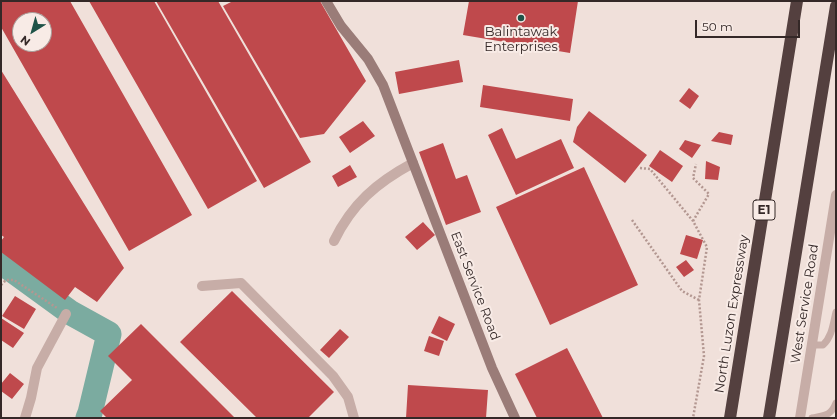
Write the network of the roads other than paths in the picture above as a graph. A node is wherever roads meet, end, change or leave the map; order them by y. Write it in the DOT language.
graph roads {
  1 [pos="326,1"];
  2 [pos="797,1"];
  3 [pos="836,6"];
  4 [pos="412,163"];
  5 [pos="836,195"];
  6 [pos="334,241"];
  7 [pos="202,286"];
  8 [pos="836,312"];
  9 [pos="66,314"];
  10 [pos="812,345"];
  11 [pos="836,403"];
  12 [pos="25,418"];
  13 [pos="354,418"];
  14 [pos="515,418"];
  15 [pos="730,418"];
  16 [pos="769,418"];
  17 [pos="800,418"];
  18 [pos="812,418"];
  1 -- 4 [label="main road, East Service Road"];
  2 -- 15 [label="highway, North Luzon Expressway / E1"];
  3 -- 16 [label="highway"];
  4 -- 6 [label="street"];
  4 -- 14 [label="main road, East Service Road"];
  5 -- 10 [label="street, West Service Road"];
  7 -- 13 [label="street"];
  8 -- 10 [label="lane"];
  9 -- 12 [label="street"];
  10 -- 17 [label="street, West Service Road"];
  11 -- 18 [label="lane"];
}
